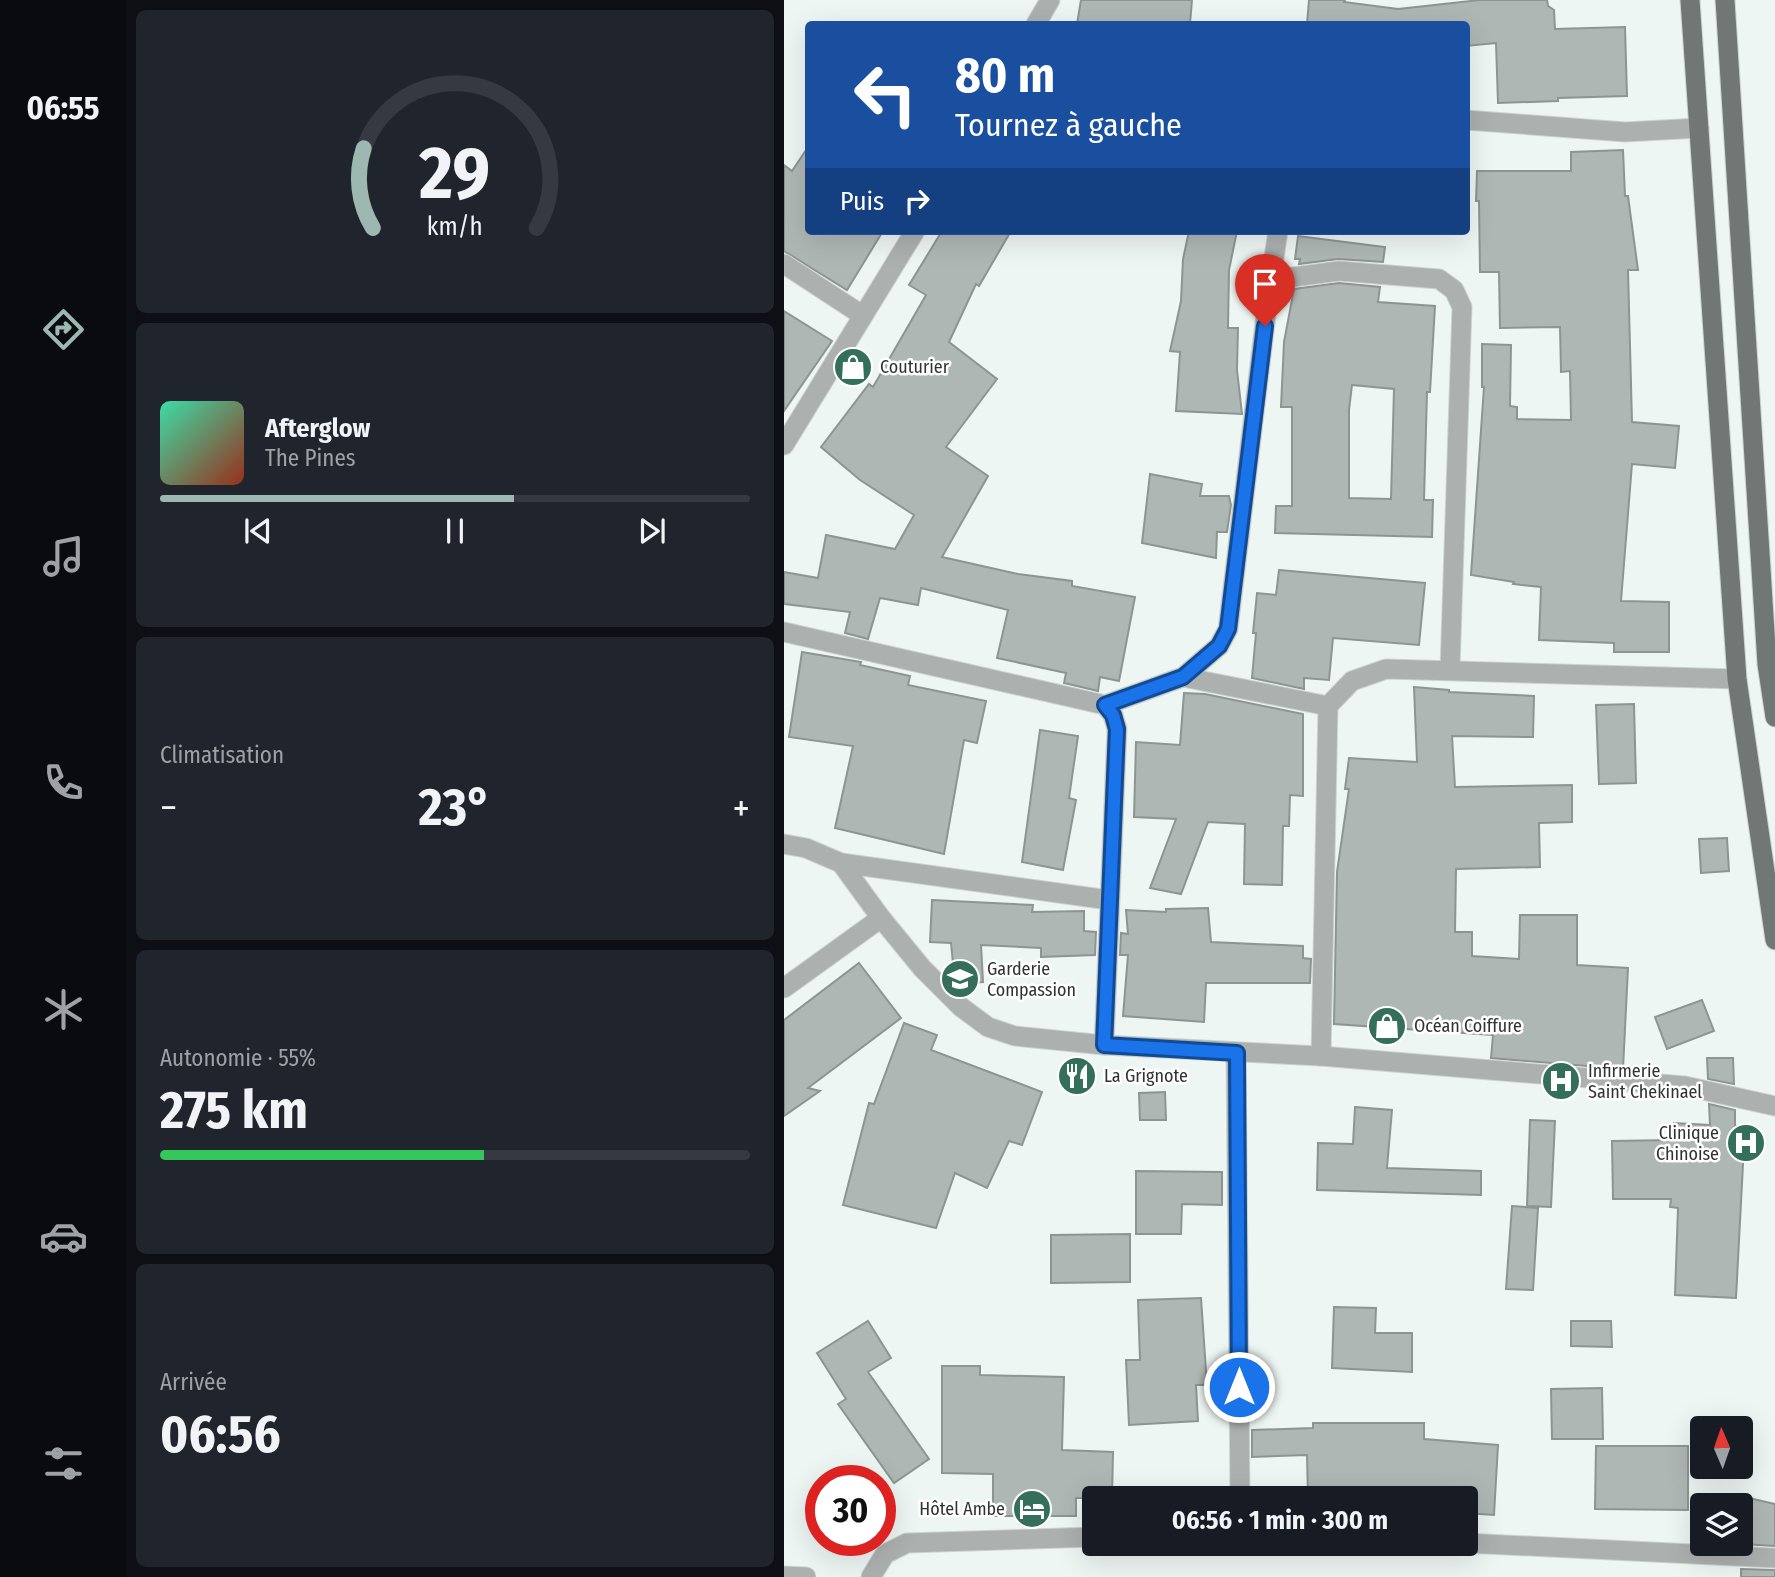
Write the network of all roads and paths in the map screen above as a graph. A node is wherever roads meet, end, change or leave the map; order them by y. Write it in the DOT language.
graph roads {
  1 [pos="1050,0"];
  2 [pos="1690,0"];
  3 [pos="1725,0"];
  4 [pos="1038,21"];
  5 [pos="1470,120"];
  6 [pos="1699,128"];
  7 [pos="912,235"];
  8 [pos="1277,235"];
  9 [pos="784,264"];
  10 [pos="1268,298"];
  11 [pos="862,315"];
  12 [pos="784,445"];
  13 [pos="784,632"];
  14 [pos="1450,669"];
  15 [pos="1183,677"];
  16 [pos="1737,678"];
  17 [pos="1105,705"];
  18 [pos="1328,706"];
  19 [pos="1775,717"];
  20 [pos="784,844"];
  21 [pos="841,863"];
  22 [pos="1110,900"];
  23 [pos="881,918"];
  24 [pos="1775,940"];
  25 [pos="784,988"];
  26 [pos="1104,1045"];
  27 [pos="1237,1053"];
  28 [pos="1321,1056"];
  29 [pos="1775,1106"];
  30 [pos="1240,1486"];
  31 [pos="1082,1537"];
  32 [pos="1478,1544"];
  33 [pos="1775,1558"];
  34 [pos="784,1576"];
  35 [pos="806,1577"];
  36 [pos="871,1577"];
  1 -- 4 [label="street"];
  2 -- 6 [label="main road"];
  3 -- 19 [label="main road"];
  5 -- 6 [label="street"];
  6 -- 16 [label="main road"];
  7 -- 11 [label="street"];
  8 -- 10 [label="street"];
  9 -- 11 [label="street"];
  10 -- 14 [label="street"];
  10 -- 15 [label="street"];
  11 -- 12 [label="street"];
  13 -- 17 [label="street"];
  14 -- 16 [label="street"];
  14 -- 18 [label="street"];
  15 -- 17 [label="street"];
  15 -- 18 [label="street"];
  16 -- 24 [label="main road"];
  17 -- 22 [label="street"];
  18 -- 28 [label="street"];
  20 -- 21 [label="street"];
  21 -- 22 [label="street"];
  21 -- 23 [label="street"];
  22 -- 26 [label="street"];
  23 -- 25 [label="street"];
  23 -- 26 [label="street"];
  26 -- 27 [label="street"];
  27 -- 28 [label="street"];
  27 -- 30 [label="street"];
  28 -- 29 [label="street"];
  31 -- 36 [label="street"];
  32 -- 33 [label="street"];
  34 -- 35 [label="street"];
}
